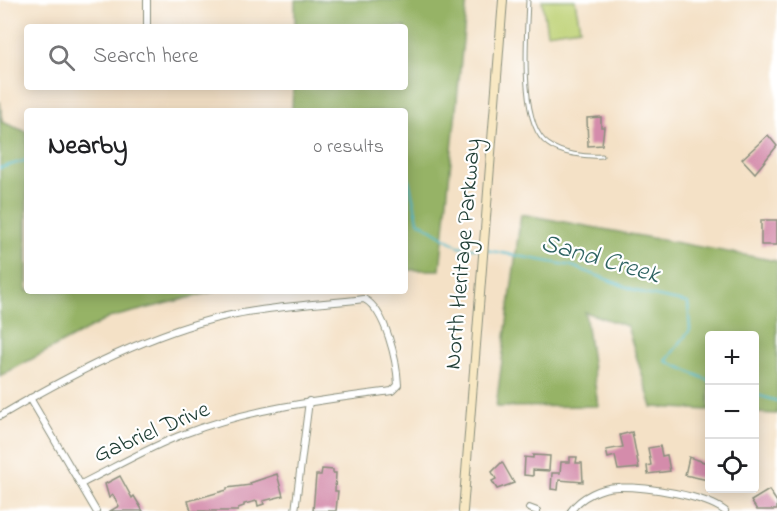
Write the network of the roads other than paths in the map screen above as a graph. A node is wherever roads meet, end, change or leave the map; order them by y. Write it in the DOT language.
graph roads {
  1 [pos="147,0"];
  2 [pos="503,0"];
  3 [pos="528,0"];
  4 [pos="147,24"];
  5 [pos="602,156"];
  6 [pos="30,398"];
  7 [pos="309,401"];
  8 [pos="0,416"];
  9 [pos="81,484"];
  10 [pos="529,508"];
  11 [pos="96,511"];
  12 [pos="295,511"];
  13 [pos="463,511"];
  14 [pos="537,511"];
  15 [pos="570,511"];
  16 [pos="725,511"];
  1 -- 4 [label="street"];
  2 -- 13 [label="main road, North Heritage Parkway"];
  3 -- 5 [label="lane"];
  6 -- 7 [label="street, Gabriel Drive"];
  6 -- 8 [label="street"];
  6 -- 9 [label="street"];
  7 -- 9 [label="street, Gabriel Drive"];
  7 -- 12 [label="street"];
  9 -- 11 [label="street"];
  10 -- 14 [label="street"];
  15 -- 16 [label="street"];
}
